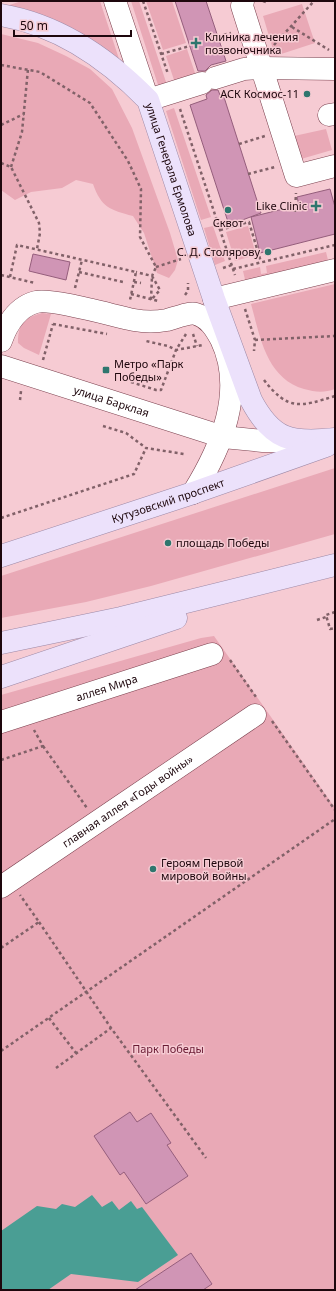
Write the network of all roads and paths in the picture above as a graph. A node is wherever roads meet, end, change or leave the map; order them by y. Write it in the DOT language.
graph roads {
  1 [pos="115,1"];
  2 [pos="143,1"];
  3 [pos="242,1"];
  4 [pos="314,1"];
  5 [pos="1,15"];
  6 [pos="292,27"];
  7 [pos="190,46"];
  8 [pos="161,54"];
  9 [pos="335,54"];
  10 [pos="261,64"];
  11 [pos="1,65"];
  12 [pos="28,69"];
  13 [pos="335,69"];
  14 [pos="174,91"];
  15 [pos="148,100"];
  16 [pos="24,114"];
  17 [pos="1,125"];
  18 [pos="282,131"];
  19 [pos="239,144"];
  20 [pos="292,162"];
  21 [pos="1,163"];
  22 [pos="335,166"];
  23 [pos="11,167"];
  24 [pos="248,174"];
  25 [pos="220,230"];
  26 [pos="335,245"];
  27 [pos="37,249"];
  28 [pos="82,260"];
  29 [pos="260,262"];
  30 [pos="183,265"];
  31 [pos="156,267"];
  32 [pos="335,270"];
  33 [pos="79,272"];
  34 [pos="136,272"];
  35 [pos="1,275"];
  36 [pos="152,276"];
  37 [pos="10,277"];
  38 [pos="196,277"];
  39 [pos="123,282"];
  40 [pos="134,282"];
  41 [pos="38,284"];
  42 [pos="141,284"];
  43 [pos="74,292"];
  44 [pos="131,294"];
  45 [pos="214,299"];
  46 [pos="151,300"];
  47 [pos="129,304"];
  48 [pos="244,304"];
  49 [pos="53,319"];
  50 [pos="189,319"];
  51 [pos="335,336"];
  52 [pos="255,340"];
  53 [pos="1,341"];
  54 [pos="210,344"];
  55 [pos="197,346"];
  56 [pos="176,350"];
  57 [pos="254,352"];
  58 [pos="43,360"];
  59 [pos="1,366"];
  60 [pos="262,372"];
  61 [pos="131,382"];
  62 [pos="335,396"];
  63 [pos="103,426"];
  64 [pos="223,437"];
  65 [pos="335,439"];
  66 [pos="302,440"];
  67 [pos="335,443"];
  68 [pos="146,448"];
  69 [pos="184,454"];
  70 [pos="193,493"];
  71 [pos="1,518"];
  72 [pos="1,556"];
  73 [pos="335,565"];
  74 [pos="312,572"];
  75 [pos="335,612"];
  76 [pos="326,617"];
  77 [pos="317,620"];
  78 [pos="335,628"];
  79 [pos="1,643"];
  80 [pos="220,655"];
  81 [pos="1,677"];
  82 [pos="261,711"];
  83 [pos="24,714"];
  84 [pos="1,722"];
  85 [pos="43,746"];
  86 [pos="1,760"];
  87 [pos="335,810"];
  88 [pos="335,819"];
  89 [pos="96,821"];
  90 [pos="5,884"];
  91 [pos="39,922"];
  92 [pos="1,948"];
  93 [pos="87,992"];
  94 [pos="49,1018"];
  95 [pos="111,1028"];
  96 [pos="1,1051"];
  97 [pos="76,1054"];
  98 [pos="56,1068"];
  99 [pos="206,1158"];
  1 -- 15 [label="street, улица Генерала Ермолова"];
  2 -- 8 [label="path"];
  3 -- 10 [label="street"];
  4 -- 6 [label="path"];
  5 -- 15 [label="main road"];
  6 -- 9 [label="path"];
  6 -- 10 [label="path"];
  7 -- 8 [label="path"];
  8 -- 14 [label="path"];
  10 -- 13 [label="street"];
  10 -- 14 [label="street"];
  10 -- 18 [label="street"];
  11 -- 12 [label="path"];
  12 -- 16 [label="path"];
  12 -- 31 [label="path"];
  14 -- 15 [label="street"];
  14 -- 25 [label="path"];
  15 -- 38 [label="main road, улица Генерала Ермолова"];
  16 -- 17 [label="path"];
  16 -- 23 [label="path"];
  18 -- 19 [label="path"];
  18 -- 20 [label="street"];
  20 -- 22 [label="street"];
  20 -- 24 [label="path"];
  21 -- 23 [label="path"];
  23 -- 27 [label="path"];
  25 -- 29 [label="path"];
  25 -- 29 [label="path"];
  26 -- 29 [label="path"];
  27 -- 28 [label="path"];
  27 -- 37 [label="path"];
  28 -- 33 [label="path"];
  28 -- 34 [label="path"];
  30 -- 31 [label="path"];
  31 -- 36 [label="path"];
  32 -- 45 [label="street"];
  33 -- 39 [label="path"];
  33 -- 43 [label="path"];
  34 -- 36 [label="path"];
  34 -- 40 [label="path"];
  35 -- 37 [label="path"];
  36 -- 46 [label="path"];
  36 -- 46 [label="path"];
  37 -- 41 [label="path"];
  38 -- 45 [label="main road, улица Генерала Ермолова"];
  38 -- 50 [label="path"];
  38 -- 50 [label="street"];
  40 -- 42 [label="path"];
  40 -- 44 [label="path"];
  44 -- 46 [label="path"];
  44 -- 47 [label="path"];
  45 -- 66 [label="main road, улица Генерала Ермолова"];
  48 -- 52 [label="path"];
  49 -- 58 [label="path"];
  50 -- 53 [label="street"];
  50 -- 55 [label="path"];
  50 -- 56 [label="path"];
  50 -- 64 [label="street"];
  51 -- 52 [label="path"];
  52 -- 57 [label="path"];
  54 -- 55 [label="path"];
  55 -- 56 [label="path"];
  56 -- 61 [label="path"];
  59 -- 64 [label="street, улица Барклая"];
  60 -- 62 [label="path"];
  63 -- 68 [label="path"];
  64 -- 66 [label="street, улица Барклая"];
  64 -- 70 [label="street"];
  65 -- 66 [label="main road, улица Генерала Ермолова"];
  67 -- 70 [label="main road, Кутузовский проспект"];
  68 -- 69 [label="path"];
  68 -- 71 [label="path"];
  70 -- 72 [label="main road, Кутузовский проспект"];
  73 -- 74 [label="main road"];
  74 -- 79 [label="main road"];
  74 -- 81 [label="main road"];
  75 -- 76 [label="path"];
  76 -- 77 [label="path"];
  76 -- 78 [label="path"];
  80 -- 82 [label="path"];
  80 -- 83 [label="street, аллея Мира"];
  82 -- 87 [label="path"];
  82 -- 89 [label="street, главная аллея «Годы войны»"];
  83 -- 84 [label="street, аллея Мира"];
  83 -- 85 [label="path"];
  85 -- 86 [label="path"];
  85 -- 89 [label="path"];
  88 -- 93 [label="path"];
  89 -- 90 [label="street, главная аллея «Годы войны»"];
  90 -- 91 [label="path"];
  91 -- 92 [label="path"];
  91 -- 93 [label="path"];
  93 -- 94 [label="path"];
  93 -- 95 [label="path"];
  94 -- 96 [label="path"];
  94 -- 97 [label="path"];
  95 -- 97 [label="path"];
  95 -- 99 [label="path"];
  97 -- 98 [label="path"];
}
